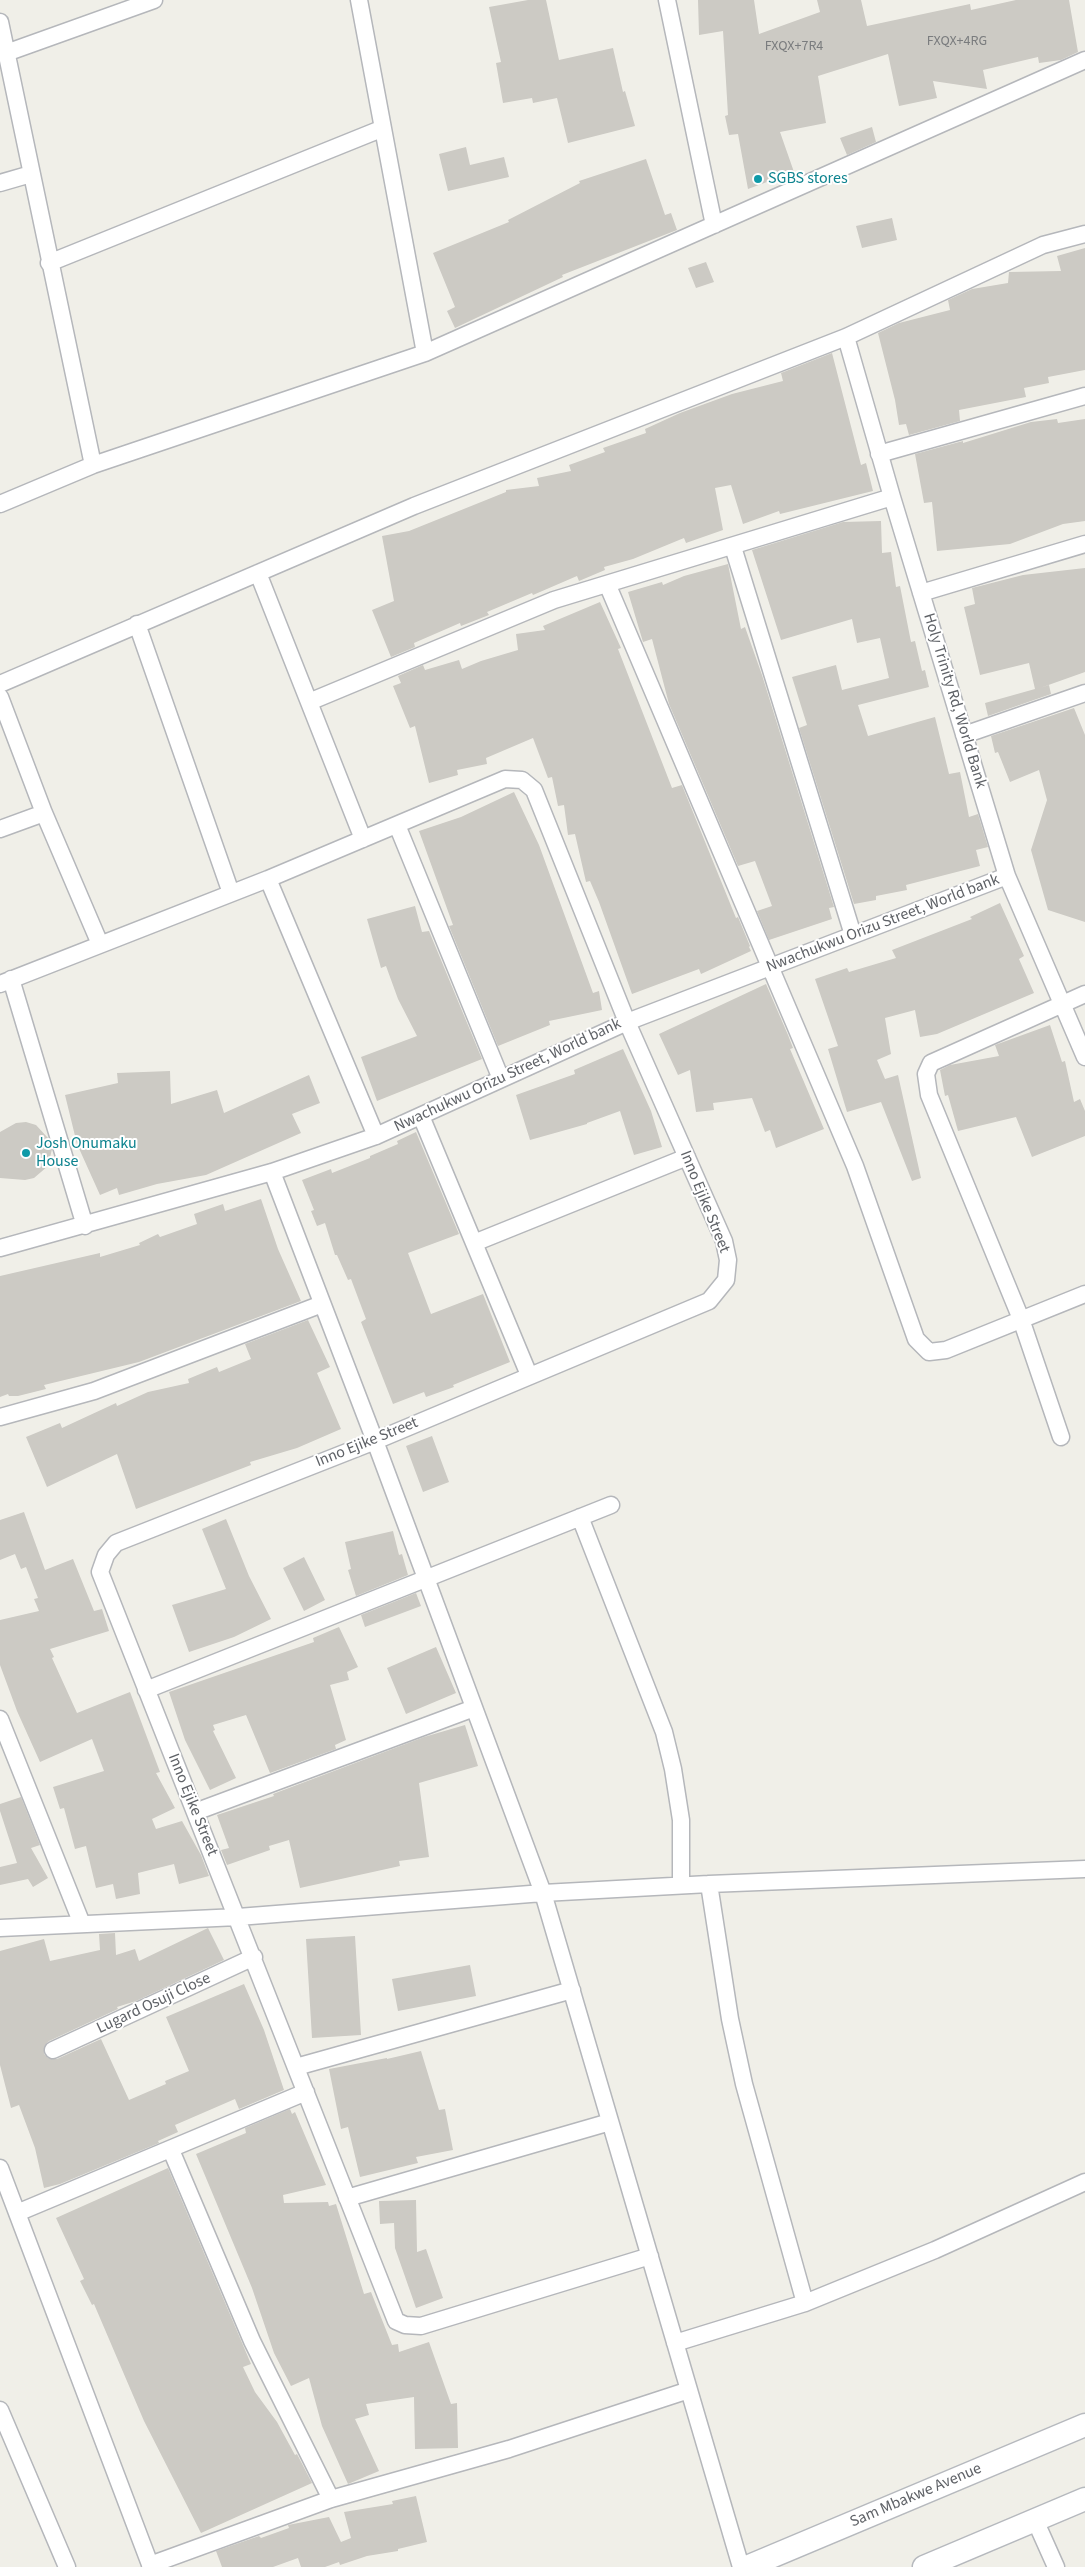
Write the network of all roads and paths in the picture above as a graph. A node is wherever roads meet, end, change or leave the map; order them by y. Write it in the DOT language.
graph roads {
  1 [pos="154,0"];
  2 [pos="359,0"];
  3 [pos="666,0"];
  4 [pos="0,22"];
  5 [pos="6,53"];
  6 [pos="1085,60"];
  7 [pos="381,129"];
  8 [pos="31,174"];
  9 [pos="0,183"];
  10 [pos="714,225"];
  11 [pos="1085,234"];
  12 [pos="49,263"];
  13 [pos="846,337"];
  14 [pos="425,353"];
  15 [pos="1085,396"];
  16 [pos="879,454"];
  17 [pos="93,465"];
  18 [pos="892,497"];
  19 [pos="0,504"];
  20 [pos="1085,544"];
  21 [pos="733,547"];
  22 [pos="258,572"];
  23 [pos="608,586"];
  24 [pos="921,593"];
  25 [pos="137,624"];
  26 [pos="0,684"];
  27 [pos="1085,693"];
  28 [pos="0,697"];
  29 [pos="309,702"];
  30 [pos="964,735"];
  31 [pos="44,813"];
  32 [pos="397,826"];
  33 [pos="0,829"];
  34 [pos="363,840"];
  35 [pos="1007,876"];
  36 [pos="268,879"];
  37 [pos="231,893"];
  38 [pos="853,935"];
  39 [pos="100,944"];
  40 [pos="770,968"];
  41 [pos="6,981"];
  42 [pos="1085,994"];
  43 [pos="1063,1003"];
  44 [pos="628,1022"];
  45 [pos="1085,1057"];
  46 [pos="501,1079"];
  47 [pos="421,1116"];
  48 [pos="376,1136"];
  49 [pos="687,1157"];
  50 [pos="272,1172"];
  51 [pos="85,1226"];
  52 [pos="474,1243"];
  53 [pos="0,1248"];
  54 [pos="1085,1294"];
  55 [pos="322,1304"];
  56 [pos="1020,1319"];
  57 [pos="529,1375"];
  58 [pos="0,1417"];
  59 [pos="1061,1436"];
  60 [pos="375,1440"];
  61 [pos="611,1505"];
  62 [pos="580,1517"];
  63 [pos="426,1578"];
  64 [pos="146,1690"];
  65 [pos="474,1708"];
  66 [pos="0,1719"];
  67 [pos="195,1812"];
  68 [pos="1085,1869"];
  69 [pos="709,1884"];
  70 [pos="681,1885"];
  71 [pos="543,1893"];
  72 [pos="238,1917"];
  73 [pos="82,1924"];
  74 [pos="0,1928"];
  75 [pos="254,1957"];
  76 [pos="572,1990"];
  77 [pos="53,2050"];
  78 [pos="296,2067"];
  79 [pos="306,2092"];
  80 [pos="610,2122"];
  81 [pos="172,2150"];
  82 [pos="0,2168"];
  83 [pos="1085,2182"];
  84 [pos="347,2198"];
  85 [pos="17,2213"];
  86 [pos="650,2256"];
  87 [pos="805,2303"];
  88 [pos="675,2343"];
  89 [pos="689,2390"];
  90 [pos="0,2410"];
  91 [pos="1085,2425"];
  92 [pos="330,2499"];
  93 [pos="1085,2499"];
  94 [pos="1035,2520"];
  95 [pos="151,2566"];
  96 [pos="67,2567"];
  97 [pos="741,2567"];
  98 [pos="747,2567"];
  99 [pos="924,2567"];
  100 [pos="1056,2567"];
  1 -- 5 [label="street"];
  2 -- 7 [label="street"];
  3 -- 10 [label="street"];
  4 -- 5 [label="street"];
  5 -- 8 [label="street"];
  6 -- 10 [label="street"];
  7 -- 12 [label="street"];
  7 -- 14 [label="street"];
  8 -- 9 [label="street"];
  8 -- 12 [label="street"];
  10 -- 14 [label="street"];
  11 -- 13 [label="street"];
  12 -- 17 [label="street"];
  13 -- 16 [label="street, Holy Trinity Rd, World Bank"];
  13 -- 22 [label="street"];
  14 -- 17 [label="street"];
  15 -- 16 [label="street"];
  16 -- 18 [label="street, Holy Trinity Rd, World Bank"];
  17 -- 19 [label="street"];
  18 -- 21 [label="street"];
  18 -- 24 [label="street, Holy Trinity Rd, World Bank"];
  20 -- 24 [label="street"];
  21 -- 23 [label="street"];
  21 -- 38 [label="street"];
  22 -- 25 [label="street"];
  22 -- 29 [label="street"];
  23 -- 29 [label="street"];
  23 -- 40 [label="street"];
  24 -- 30 [label="street, Holy Trinity Rd, World Bank"];
  25 -- 26 [label="street"];
  25 -- 37 [label="street"];
  27 -- 30 [label="street"];
  28 -- 31 [label="street"];
  29 -- 34 [label="street"];
  30 -- 35 [label="street, Holy Trinity Rd, World Bank"];
  31 -- 33 [label="street"];
  31 -- 39 [label="street"];
  32 -- 34 [label="street, Inno Ejike Street"];
  32 -- 44 [label="street, Inno Ejike Street"];
  32 -- 46 [label="street"];
  34 -- 36 [label="street, Inno Ejike Street"];
  35 -- 38 [label="street, Nwachukwu Orizu Street, World bank"];
  35 -- 43 [label="street, Holy Trinity Rd, World Bank"];
  36 -- 37 [label="street, Inno Ejike Street"];
  36 -- 48 [label="street"];
  37 -- 39 [label="street, Inno Ejike Street"];
  38 -- 40 [label="street, Nwachukwu Orizu Street, World bank"];
  39 -- 41 [label="street, Inno Ejike Street"];
  40 -- 44 [label="street, Nwachukwu Orizu Street, World bank"];
  40 -- 56 [label="street"];
  41 -- 51 [label="street"];
  42 -- 43 [label="street"];
  43 -- 45 [label="street, Holy Trinity Rd, World Bank"];
  43 -- 56 [label="street"];
  44 -- 46 [label="street, Nwachukwu Orizu Street, World bank"];
  44 -- 49 [label="street, Inno Ejike Street"];
  46 -- 47 [label="street, Nwachukwu Orizu Street, World bank"];
  47 -- 48 [label="street, Nwachukwu Orizu Street, World bank"];
  47 -- 52 [label="street"];
  48 -- 50 [label="street, Nwachukwu Orizu Street, World bank"];
  49 -- 52 [label="street"];
  49 -- 57 [label="street, Inno Ejike Street"];
  50 -- 51 [label="street, Nwachukwu Orizu Street, World bank"];
  50 -- 55 [label="street"];
  51 -- 53 [label="street, Nwachukwu Orizu Street, World bank"];
  52 -- 57 [label="street"];
  54 -- 56 [label="street"];
  55 -- 58 [label="street"];
  55 -- 60 [label="street"];
  56 -- 59 [label="street"];
  57 -- 60 [label="street, Inno Ejike Street"];
  60 -- 63 [label="street"];
  60 -- 64 [label="street, Inno Ejike Street"];
  61 -- 62 [label="street"];
  62 -- 63 [label="street"];
  62 -- 70 [label="street"];
  63 -- 64 [label="street"];
  63 -- 65 [label="street"];
  64 -- 67 [label="street, Inno Ejike Street"];
  65 -- 67 [label="street"];
  65 -- 71 [label="street"];
  66 -- 73 [label="street"];
  67 -- 72 [label="street, Inno Ejike Street"];
  68 -- 69 [label="street"];
  69 -- 70 [label="street"];
  69 -- 87 [label="street"];
  70 -- 71 [label="street"];
  71 -- 72 [label="street"];
  71 -- 76 [label="street"];
  72 -- 73 [label="street"];
  72 -- 75 [label="street, Inno Ejike Street"];
  73 -- 74 [label="street"];
  75 -- 77 [label="street, Lugard Osuji Close"];
  75 -- 78 [label="street, Inno Ejike Street"];
  76 -- 78 [label="street"];
  76 -- 80 [label="street"];
  78 -- 79 [label="street, Inno Ejike Street"];
  79 -- 81 [label="street"];
  79 -- 84 [label="street, Inno Ejike Street"];
  80 -- 84 [label="street"];
  80 -- 86 [label="street"];
  81 -- 85 [label="street"];
  81 -- 92 [label="street"];
  82 -- 85 [label="street"];
  83 -- 87 [label="street"];
  84 -- 86 [label="street, Inno Ejike Street"];
  85 -- 95 [label="street"];
  86 -- 88 [label="street"];
  87 -- 88 [label="street"];
  88 -- 89 [label="street"];
  89 -- 92 [label="street"];
  89 -- 97 [label="street"];
  90 -- 96 [label="street"];
  91 -- 98 [label="main road, Sam Mbakwe Avenue"];
  92 -- 95 [label="street"];
  93 -- 94 [label="main road"];
  94 -- 99 [label="main road"];
  94 -- 100 [label="street"];
}
